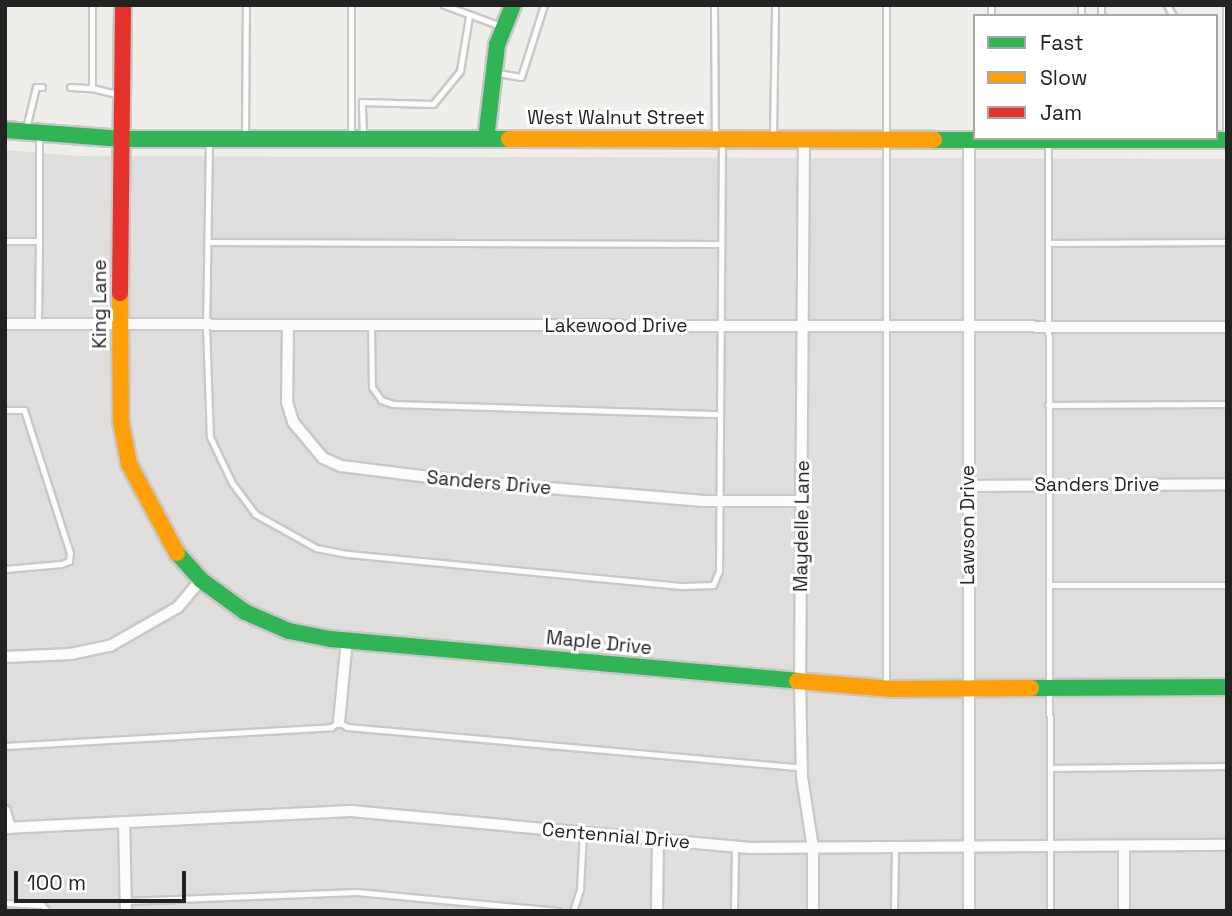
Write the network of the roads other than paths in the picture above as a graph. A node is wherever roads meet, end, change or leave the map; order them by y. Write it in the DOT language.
graph roads {
  1 [pos="92,5"];
  2 [pos="123,5"];
  3 [pos="246,5"];
  4 [pos="351,5"];
  5 [pos="444,5"];
  6 [pos="513,5"];
  7 [pos="544,5"];
  8 [pos="714,5"];
  9 [pos="775,5"];
  10 [pos="886,5"];
  11 [pos="1226,5"];
  12 [pos="469,16"];
  13 [pos="1226,21"];
  14 [pos="503,27"];
  15 [pos="1226,62"];
  16 [pos="491,73"];
  17 [pos="42,87"];
  18 [pos="70,87"];
  19 [pos="92,88"];
  20 [pos="123,96"];
  21 [pos="6,126"];
  22 [pos="32,132"];
  23 [pos="122,139"];
  24 [pos="209,139"];
  25 [pos="245,139"];
  26 [pos="358,139"];
  27 [pos="486,139"];
  28 [pos="719,139"];
  29 [pos="772,139"];
  30 [pos="804,139"];
  31 [pos="888,140"];
  32 [pos="969,140"];
  33 [pos="973,140"];
  34 [pos="1048,140"];
  35 [pos="1226,140"];
  36 [pos="5,241"];
  37 [pos="39,241"];
  38 [pos="208,242"];
  39 [pos="1227,242"];
  40 [pos="1048,243"];
  41 [pos="721,244"];
  42 [pos="5,324"];
  43 [pos="38,324"];
  44 [pos="120,325"];
  45 [pos="206,325"];
  46 [pos="288,325"];
  47 [pos="371,326"];
  48 [pos="721,326"];
  49 [pos="804,326"];
  50 [pos="889,326"];
  51 [pos="966,326"];
  52 [pos="1048,327"];
  53 [pos="1227,327"];
  54 [pos="1227,404"];
  55 [pos="1048,405"];
  56 [pos="5,410"];
  57 [pos="720,414"];
  58 [pos="1227,484"];
  59 [pos="1049,485"];
  60 [pos="968,486"];
  61 [pos="723,501"];
  62 [pos="802,501"];
  63 [pos="5,569"];
  64 [pos="201,580"];
  65 [pos="1227,585"];
  66 [pos="1050,586"];
  67 [pos="347,639"];
  68 [pos="5,657"];
  69 [pos="800,682"];
  70 [pos="1227,687"];
  71 [pos="885,689"];
  72 [pos="1050,689"];
  73 [pos="969,690"];
  74 [pos="339,722"];
  75 [pos="5,746"];
  76 [pos="1227,766"];
  77 [pos="802,768"];
  78 [pos="1050,768"];
  79 [pos="5,811"];
  80 [pos="124,822"];
  81 [pos="8,828"];
  82 [pos="583,832"];
  83 [pos="658,839"];
  84 [pos="969,845"];
  85 [pos="1227,845"];
  86 [pos="735,847"];
  87 [pos="895,847"];
  88 [pos="1050,847"];
  89 [pos="813,848"];
  90 [pos="1124,848"];
  91 [pos="5,903"];
  92 [pos="126,906"];
  93 [pos="47,911"];
  94 [pos="558,911"];
  95 [pos="573,911"];
  96 [pos="657,911"];
  97 [pos="734,911"];
  98 [pos="813,911"];
  99 [pos="894,911"];
  100 [pos="969,911"];
  101 [pos="1050,911"];
  102 [pos="1124,911"];
  1 -- 19 [label="lane"];
  2 -- 20 [label="street, King Lane"];
  3 -- 25 [label="lane"];
  4 -- 26 [label="lane"];
  5 -- 12 [label="lane"];
  6 -- 14 [label="street"];
  7 -- 16 [label="lane"];
  8 -- 28 [label="lane"];
  9 -- 29 [label="lane"];
  10 -- 31 [label="lane"];
  11 -- 13 [label="lane"];
  12 -- 14 [label="lane"];
  12 -- 26 [label="lane"];
  13 -- 15 [label="lane"];
  14 -- 16 [label="street"];
  15 -- 35 [label="lane"];
  16 -- 27 [label="street"];
  17 -- 22 [label="lane"];
  18 -- 19 [label="lane"];
  19 -- 20 [label="lane"];
  20 -- 23 [label="street, King Lane"];
  21 -- 22 [label="street, West Walnut Street"];
  22 -- 23 [label="street, West Walnut Street"];
  22 -- 37 [label="lane"];
  23 -- 24 [label="street, West Walnut Street"];
  23 -- 44 [label="street, King Lane"];
  24 -- 25 [label="street, West Walnut Street"];
  24 -- 38 [label="lane"];
  25 -- 26 [label="street, West Walnut Street"];
  26 -- 27 [label="street, West Walnut Street"];
  27 -- 28 [label="street, West Walnut Street"];
  28 -- 29 [label="street, West Walnut Street"];
  28 -- 41 [label="lane"];
  29 -- 30 [label="street, West Walnut Street"];
  30 -- 31 [label="street, West Walnut Street"];
  30 -- 49 [label="street, Maydelle Lane"];
  31 -- 32 [label="street, West Walnut Street"];
  31 -- 50 [label="lane"];
  32 -- 33 [label="street, West Walnut Street"];
  32 -- 51 [label="street, Lawson Drive"];
  34 -- 40 [label="lane"];
  36 -- 37 [label="lane"];
  37 -- 43 [label="lane"];
  38 -- 41 [label="lane"];
  38 -- 45 [label="lane"];
  39 -- 40 [label="lane"];
  40 -- 52 [label="lane"];
  41 -- 48 [label="lane"];
  42 -- 43 [label="street, Lakewood Drive"];
  43 -- 44 [label="street, Lakewood Drive"];
  44 -- 45 [label="street, Lakewood Drive"];
  44 -- 64 [label="street, King Lane"];
  45 -- 46 [label="street, Lakewood Drive"];
  45 -- 61 [label="lane"];
  46 -- 47 [label="street, Lakewood Drive"];
  46 -- 61 [label="street, Sanders Drive"];
  47 -- 48 [label="street, Lakewood Drive"];
  47 -- 57 [label="lane"];
  48 -- 49 [label="street, Lakewood Drive"];
  48 -- 57 [label="lane"];
  49 -- 50 [label="street, Lakewood Drive"];
  49 -- 62 [label="street, Maydelle Lane"];
  50 -- 51 [label="street, Lakewood Drive"];
  50 -- 71 [label="lane"];
  51 -- 52 [label="street, Lakewood Drive"];
  51 -- 60 [label="street, Lawson Drive"];
  52 -- 53 [label="street, Lakewood Drive"];
  52 -- 55 [label="lane"];
  54 -- 55 [label="lane"];
  55 -- 59 [label="lane"];
  56 -- 63 [label="lane"];
  57 -- 61 [label="lane"];
  58 -- 59 [label="street, Sanders Drive"];
  59 -- 60 [label="street, Sanders Drive"];
  59 -- 66 [label="lane"];
  60 -- 73 [label="street, Lawson Drive"];
  61 -- 62 [label="street, Sanders Drive"];
  62 -- 69 [label="street, Maydelle Lane"];
  64 -- 67 [label="street, Maple Drive"];
  64 -- 68 [label="street"];
  65 -- 66 [label="lane"];
  66 -- 72 [label="lane"];
  67 -- 69 [label="street, Maple Drive"];
  67 -- 74 [label="street"];
  69 -- 71 [label="street, Maple Drive"];
  69 -- 77 [label="street, Maydelle Lane"];
  70 -- 72 [label="street, Maple Drive"];
  71 -- 73 [label="street, Maple Drive"];
  72 -- 73 [label="street, Maple Drive"];
  72 -- 78 [label="lane"];
  73 -- 84 [label="street, Lawson Drive"];
  74 -- 75 [label="lane"];
  74 -- 77 [label="lane"];
  76 -- 78 [label="lane"];
  77 -- 89 [label="street, Maydelle Lane"];
  78 -- 88 [label="lane"];
  79 -- 81 [label="street"];
  80 -- 81 [label="street, Centennial Drive"];
  80 -- 82 [label="street, Centennial Drive"];
  80 -- 92 [label="street"];
  82 -- 83 [label="street, Centennial Drive"];
  82 -- 95 [label="lane"];
  83 -- 86 [label="street, Centennial Drive"];
  83 -- 96 [label="street"];
  84 -- 87 [label="street, Centennial Drive"];
  84 -- 88 [label="street, Centennial Drive"];
  84 -- 100 [label="street, Lawson Drive"];
  85 -- 90 [label="street, Centennial Drive"];
  86 -- 89 [label="street, Centennial Drive"];
  86 -- 97 [label="lane"];
  87 -- 89 [label="street, Centennial Drive"];
  87 -- 99 [label="lane"];
  88 -- 90 [label="street, Centennial Drive"];
  88 -- 101 [label="lane"];
  89 -- 98 [label="street, Maydelle Lane"];
  90 -- 102 [label="street"];
  91 -- 93 [label="lane"];
  92 -- 94 [label="lane"];
}
